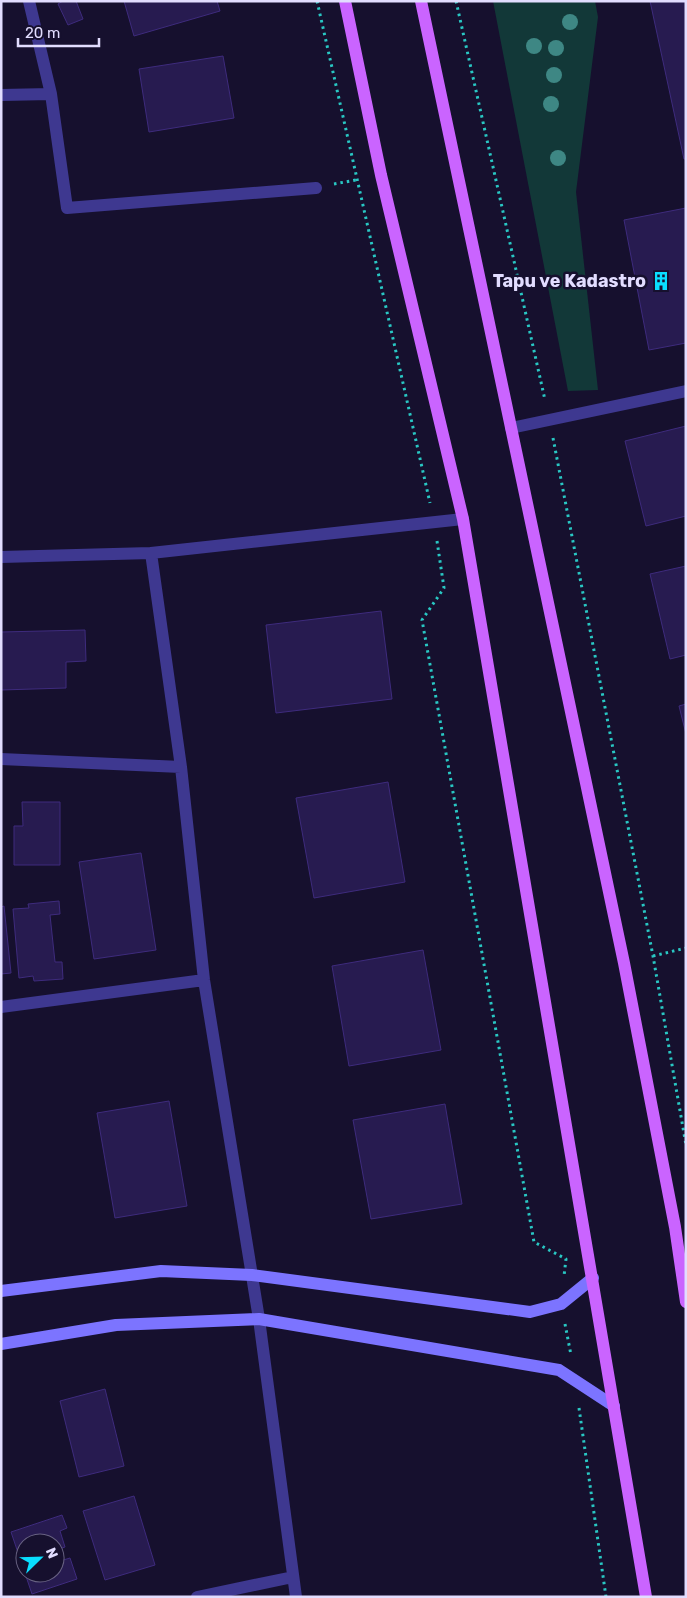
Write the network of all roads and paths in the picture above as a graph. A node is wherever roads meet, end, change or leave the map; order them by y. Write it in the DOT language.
graph roads {
  1 [pos="29,1"];
  2 [pos="317,1"];
  3 [pos="345,1"];
  4 [pos="422,1"];
  5 [pos="456,1"];
  6 [pos="51,94"];
  7 [pos="1,96"];
  8 [pos="316,188"];
  9 [pos="686,391"];
  10 [pos="550,420"];
  11 [pos="511,428"];
  12 [pos="463,519"];
  13 [pos="434,522"];
  14 [pos="150,553"];
  15 [pos="1,557"];
  16 [pos="1,759"];
  17 [pos="181,767"];
  18 [pos="686,948"];
  19 [pos="653,956"];
  20 [pos="204,980"];
  21 [pos="1,1008"];
  22 [pos="686,1145"];
  23 [pos="680,1226"];
  24 [pos="252,1275"];
  25 [pos="593,1278"];
  26 [pos="1,1292"];
  27 [pos="686,1302"];
  28 [pos="561,1304"];
  29 [pos="259,1319"];
  30 [pos="1,1344"];
  31 [pos="576,1381"];
  32 [pos="614,1406"];
  33 [pos="293,1576"];
  34 [pos="197,1597"];
  35 [pos="296,1597"];
  36 [pos="606,1597"];
  37 [pos="646,1597"];
  1 -- 6 [label="street"];
  2 -- 13 [label="path"];
  3 -- 12 [label="main road"];
  4 -- 11 [label="main road"];
  5 -- 10 [label="path"];
  6 -- 7 [label="street"];
  6 -- 8 [label="street"];
  9 -- 10 [label="street"];
  10 -- 11 [label="street"];
  10 -- 19 [label="path"];
  11 -- 23 [label="main road"];
  12 -- 13 [label="street"];
  12 -- 25 [label="main road"];
  13 -- 14 [label="street"];
  13 -- 28 [label="path"];
  14 -- 15 [label="street"];
  14 -- 17 [label="street"];
  16 -- 17 [label="street"];
  17 -- 20 [label="street"];
  18 -- 19 [label="path"];
  19 -- 22 [label="path"];
  20 -- 21 [label="street"];
  20 -- 24 [label="street"];
  23 -- 27 [label="main road"];
  24 -- 26 [label="street"];
  24 -- 28 [label="street"];
  24 -- 29 [label="street"];
  25 -- 28 [label="street"];
  25 -- 32 [label="main road"];
  28 -- 31 [label="path"];
  29 -- 30 [label="street"];
  29 -- 31 [label="street"];
  29 -- 33 [label="street"];
  31 -- 32 [label="street"];
  31 -- 36 [label="path"];
  32 -- 37 [label="main road"];
  33 -- 34 [label="street"];
  33 -- 35 [label="street"];
}
